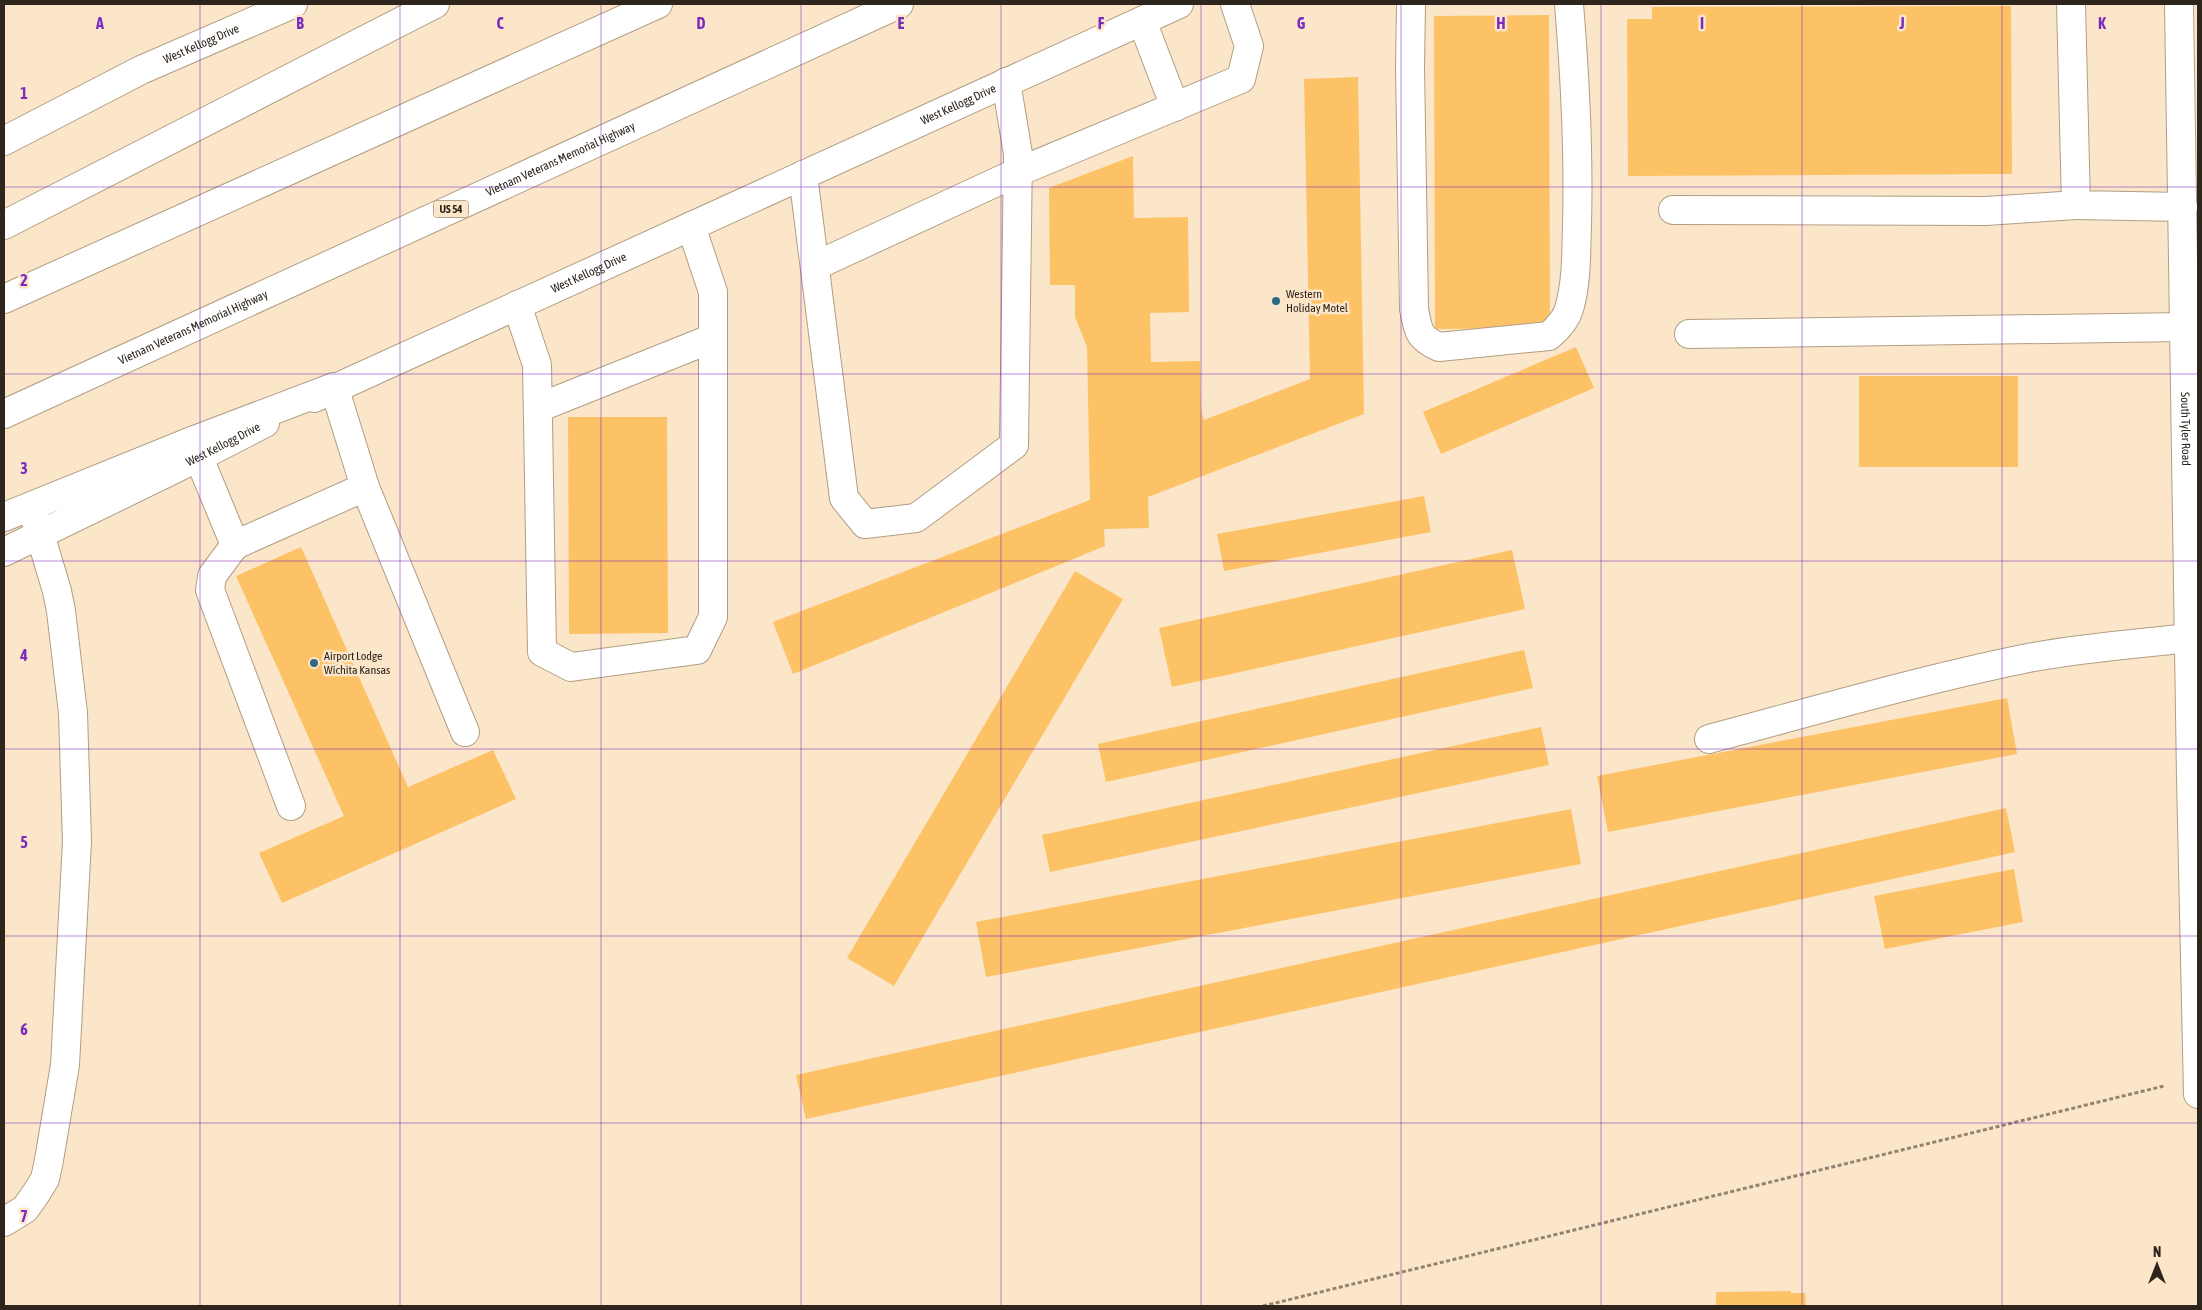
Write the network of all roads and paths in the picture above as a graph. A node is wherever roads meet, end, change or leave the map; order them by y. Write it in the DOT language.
graph roads {
  1 [pos="293,4"];
  2 [pos="435,4"];
  3 [pos="658,4"];
  4 [pos="899,4"];
  5 [pos="1179,4"];
  6 [pos="1235,4"];
  7 [pos="1411,4"];
  8 [pos="1569,4"];
  9 [pos="2071,4"];
  10 [pos="2180,4"];
  11 [pos="1142,21"];
  12 [pos="1006,82"];
  13 [pos="1175,107"];
  14 [pos="4,141"];
  15 [pos="1018,172"];
  16 [pos="803,175"];
  17 [pos="2076,205"];
  18 [pos="2183,207"];
  19 [pos="1673,210"];
  20 [pos="4,225"];
  21 [pos="691,226"];
  22 [pos="2191,263"];
  23 [pos="815,266"];
  24 [pos="4,299"];
  25 [pos="517,305"];
  26 [pos="2184,327"];
  27 [pos="1689,334"];
  28 [pos="713,338"];
  29 [pos="334,387"];
  30 [pos="538,408"];
  31 [pos="4,414"];
  32 [pos="2192,439"];
  33 [pos="196,449"];
  34 [pos="365,487"];
  35 [pos="31,506"];
  36 [pos="4,517"];
  37 [pos="40,534"];
  38 [pos="235,545"];
  39 [pos="4,552"];
  40 [pos="2192,620"];
  41 [pos="465,732"];
  42 [pos="1708,739"];
  43 [pos="291,806"];
  44 [pos="2196,870"];
  45 [pos="2198,1078"];
  46 [pos="2198,1094"];
  47 [pos="4,1222"];
  48 [pos="1263,1306"];
  1 -- 14 [label="main road, West Kellogg Drive"];
  2 -- 20 [label="main road"];
  3 -- 24 [label="main road"];
  4 -- 31 [label="main road, Vietnam Veterans Memorial Highway / US 54"];
  5 -- 11 [label="main road, West Kellogg Drive"];
  6 -- 13 [label="main road"];
  7 -- 8 [label="main road"];
  9 -- 17 [label="main road"];
  10 -- 18 [label="main road, South Tyler Road"];
  11 -- 12 [label="main road, West Kellogg Drive"];
  11 -- 13 [label="main road"];
  12 -- 15 [label="main road"];
  12 -- 16 [label="main road, West Kellogg Drive"];
  13 -- 15 [label="main road"];
  15 -- 23 [label="main road"];
  15 -- 23 [label="main road"];
  16 -- 21 [label="main road, West Kellogg Drive"];
  16 -- 23 [label="main road"];
  17 -- 18 [label="main road"];
  17 -- 19 [label="main road"];
  18 -- 22 [label="main road, South Tyler Road"];
  21 -- 25 [label="main road, West Kellogg Drive"];
  21 -- 28 [label="main road"];
  22 -- 26 [label="main road, South Tyler Road"];
  25 -- 29 [label="main road, West Kellogg Drive"];
  25 -- 30 [label="main road"];
  26 -- 27 [label="main road"];
  26 -- 32 [label="main road, South Tyler Road"];
  28 -- 30 [label="main road"];
  28 -- 30 [label="main road"];
  29 -- 33 [label="main road, West Kellogg Drive"];
  29 -- 34 [label="main road"];
  32 -- 40 [label="main road, South Tyler Road"];
  33 -- 35 [label="main road"];
  33 -- 37 [label="main road, West Kellogg Drive"];
  33 -- 38 [label="main road"];
  34 -- 38 [label="main road"];
  34 -- 41 [label="main road"];
  35 -- 36 [label="main road"];
  35 -- 37 [label="main road"];
  37 -- 39 [label="main road, West Kellogg Drive"];
  37 -- 47 [label="main road"];
  38 -- 43 [label="main road"];
  40 -- 42 [label="main road"];
  40 -- 44 [label="main road, South Tyler Road"];
  44 -- 45 [label="main road, South Tyler Road"];
  45 -- 46 [label="main road, South Tyler Road"];
  45 -- 48 [label="path"];
}
